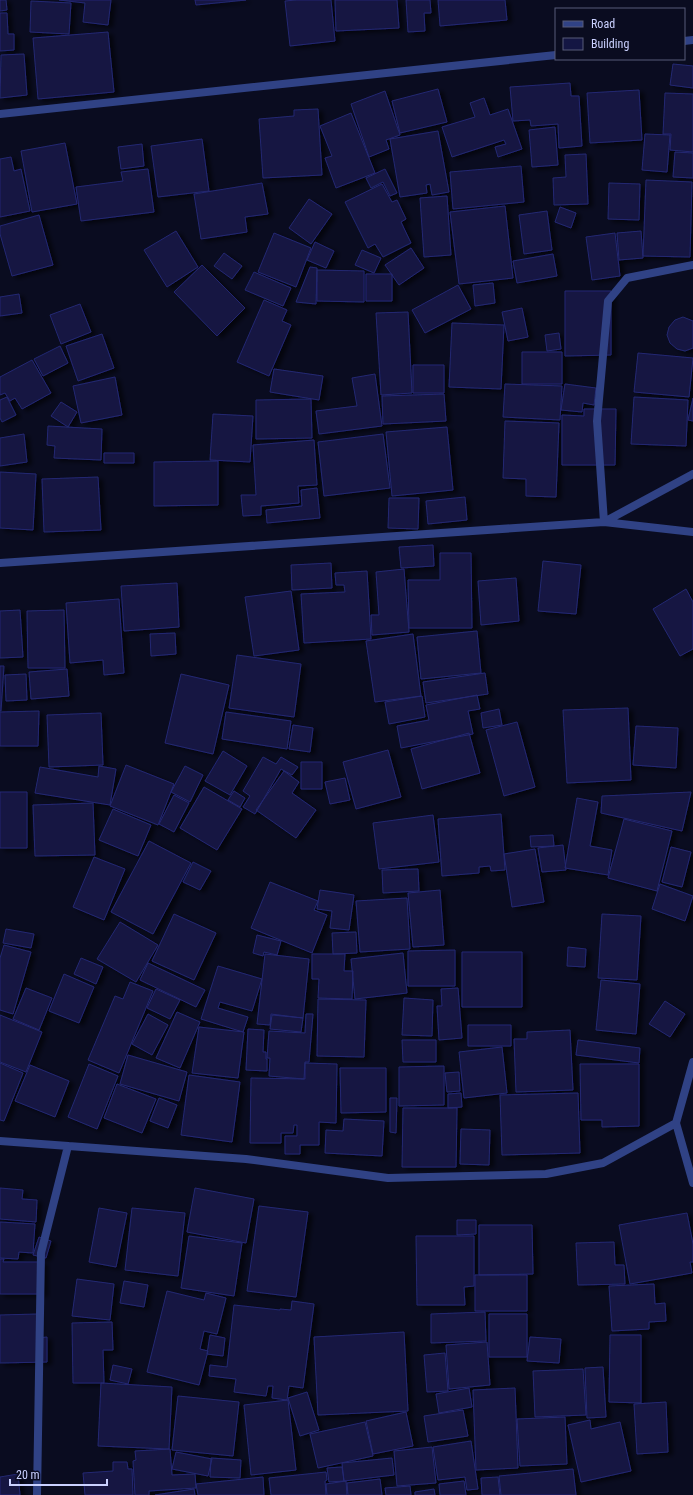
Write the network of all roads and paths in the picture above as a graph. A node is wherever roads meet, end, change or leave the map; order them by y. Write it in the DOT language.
graph roads {
  1 [pos="555,55"];
  2 [pos="0,114"];
  3 [pos="693,265"];
  4 [pos="693,474"];
  5 [pos="604,522"];
  6 [pos="693,532"];
  7 [pos="0,563"];
  8 [pos="693,1062"];
  9 [pos="676,1123"];
  10 [pos="0,1141"];
  11 [pos="68,1146"];
  12 [pos="693,1183"];
  13 [pos="37,1495"];
  1 -- 2 [label="street"];
  3 -- 5 [label="street"];
  4 -- 5 [label="street"];
  5 -- 6 [label="street"];
  5 -- 7 [label="street"];
  8 -- 9 [label="street"];
  9 -- 11 [label="street"];
  9 -- 12 [label="street"];
  10 -- 11 [label="street"];
  11 -- 13 [label="street"];
}
